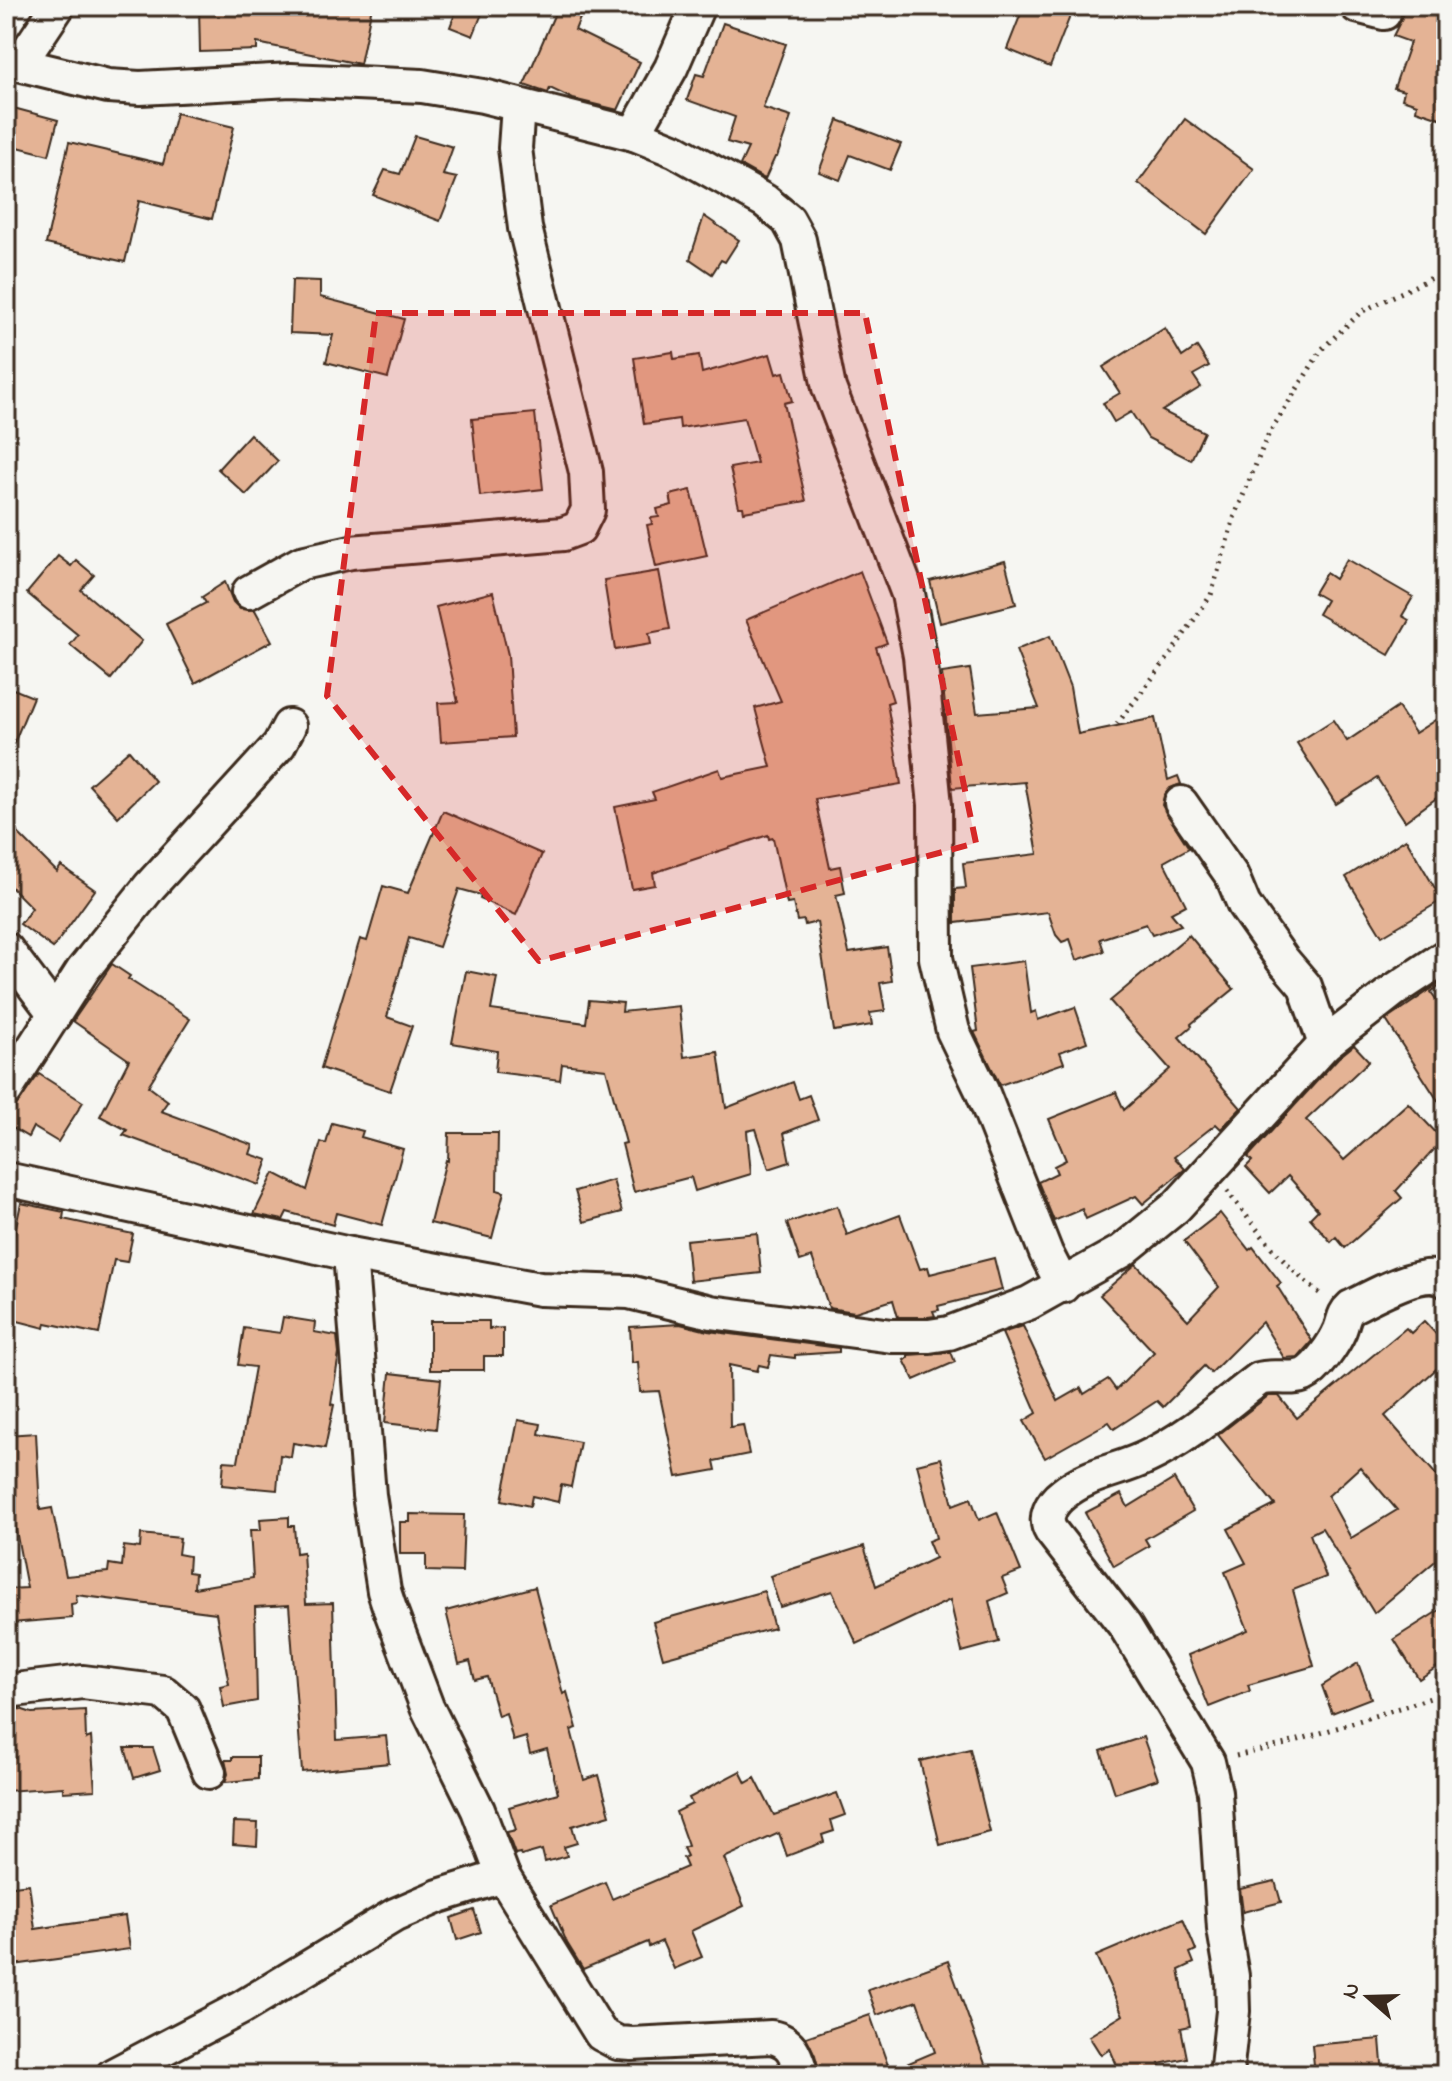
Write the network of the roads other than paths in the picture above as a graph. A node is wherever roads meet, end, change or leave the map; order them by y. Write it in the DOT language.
graph roads {
  1 [pos="58,6"];
  2 [pos="698,6"];
  3 [pos="13,62"];
  4 [pos="518,106"];
  5 [pos="634,134"];
  6 [pos="249,592"];
  7 [pos="289,726"];
  8 [pos="1181,803"];
  9 [pos="6,949"];
  10 [pos="1446,956"];
  11 [pos="55,1014"];
  12 [pos="1325,1044"];
  13 [pos="6,1090"];
  14 [pos="6,1179"];
  15 [pos="350,1254"];
  16 [pos="1446,1281"];
  17 [pos="1063,1286"];
  18 [pos="6,1691"];
  19 [pos="209,1772"];
  20 [pos="503,1876"];
  21 [pos="113,2075"];
  22 [pos="802,2075"];
  23 [pos="1226,2075"];
  1 -- 3 [label="street"];
  2 -- 5 [label="street"];
  3 -- 4 [label="street"];
  4 -- 5 [label="street"];
  4 -- 6 [label="street"];
  5 -- 17 [label="street"];
  7 -- 11 [label="street"];
  8 -- 12 [label="street"];
  9 -- 11 [label="street"];
  10 -- 12 [label="street"];
  11 -- 13 [label="street"];
  12 -- 17 [label="street"];
  14 -- 15 [label="street"];
  15 -- 17 [label="street"];
  15 -- 20 [label="street"];
  16 -- 23 [label="street"];
  18 -- 19 [label="street"];
  20 -- 21 [label="street"];
  20 -- 22 [label="street"];
}
